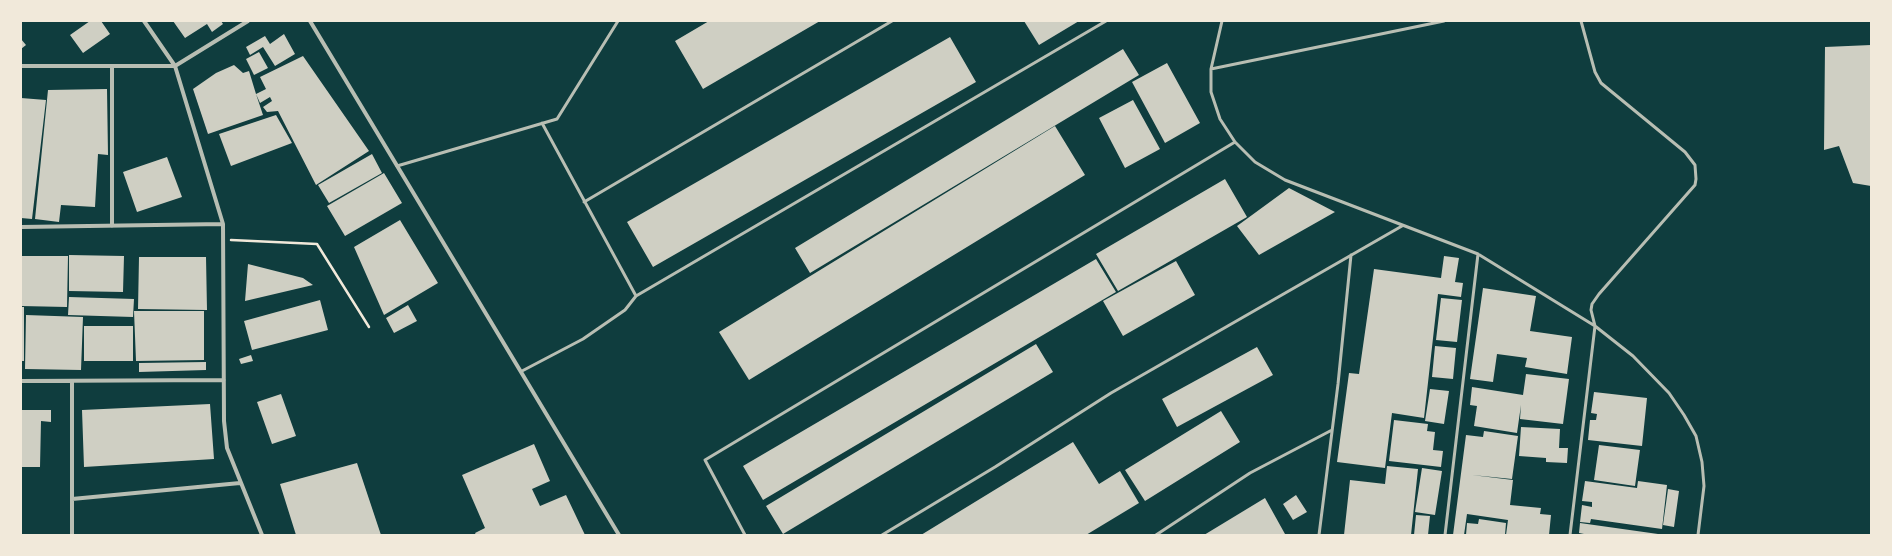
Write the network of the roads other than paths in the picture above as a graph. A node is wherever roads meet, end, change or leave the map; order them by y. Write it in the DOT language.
graph roads {
  1 [pos="144,21"];
  2 [pos="248,21"];
  3 [pos="310,21"];
  4 [pos="618,21"];
  5 [pos="892,21"];
  6 [pos="1106,21"];
  7 [pos="1222,21"];
  8 [pos="1444,21"];
  9 [pos="1580,21"];
  10 [pos="21,66"];
  11 [pos="112,66"];
  12 [pos="175,66"];
  13 [pos="1211,69"];
  14 [pos="542,123"];
  15 [pos="1235,142"];
  16 [pos="397,166"];
  17 [pos="584,202"];
  18 [pos="223,224"];
  19 [pos="21,226"];
  20 [pos="112,226"];
  21 [pos="1402,226"];
  22 [pos="1478,254"];
  23 [pos="1351,255"];
  24 [pos="636,296"];
  25 [pos="1595,326"];
  26 [pos="522,372"];
  27 [pos="224,380"];
  28 [pos="21,381"];
  29 [pos="72,381"];
  30 [pos="1332,430"];
  31 [pos="240,483"];
  32 [pos="72,499"];
  33 [pos="72,535"];
  34 [pos="262,535"];
  35 [pos="619,535"];
  36 [pos="746,535"];
  37 [pos="882,535"];
  38 [pos="1156,535"];
  39 [pos="1319,535"];
  40 [pos="1445,535"];
  41 [pos="1570,535"];
  42 [pos="1698,535"];
  1 -- 12 [label="street"];
  2 -- 12 [label="street"];
  3 -- 16 [label="street"];
  4 -- 14 [label="lane"];
  5 -- 17 [label="lane"];
  6 -- 24 [label="lane"];
  7 -- 13 [label="lane"];
  8 -- 13 [label="lane"];
  9 -- 25 [label="lane"];
  10 -- 11 [label="street"];
  11 -- 12 [label="street"];
  11 -- 20 [label="street"];
  12 -- 18 [label="street"];
  13 -- 15 [label="lane"];
  14 -- 16 [label="lane"];
  14 -- 17 [label="lane"];
  15 -- 21 [label="lane"];
  15 -- 36 [label="lane"];
  16 -- 26 [label="street"];
  17 -- 24 [label="lane"];
  18 -- 20 [label="street"];
  18 -- 27 [label="street"];
  19 -- 20 [label="street"];
  21 -- 22 [label="lane"];
  21 -- 23 [label="lane"];
  22 -- 25 [label="lane"];
  22 -- 40 [label="lane"];
  23 -- 30 [label="lane"];
  23 -- 37 [label="lane"];
  24 -- 26 [label="lane"];
  25 -- 41 [label="lane"];
  25 -- 42 [label="lane"];
  26 -- 35 [label="street"];
  27 -- 29 [label="street"];
  27 -- 31 [label="street"];
  28 -- 29 [label="street"];
  29 -- 32 [label="street"];
  30 -- 38 [label="lane"];
  30 -- 39 [label="lane"];
  31 -- 32 [label="street"];
  31 -- 34 [label="street"];
  32 -- 33 [label="street"];
}
